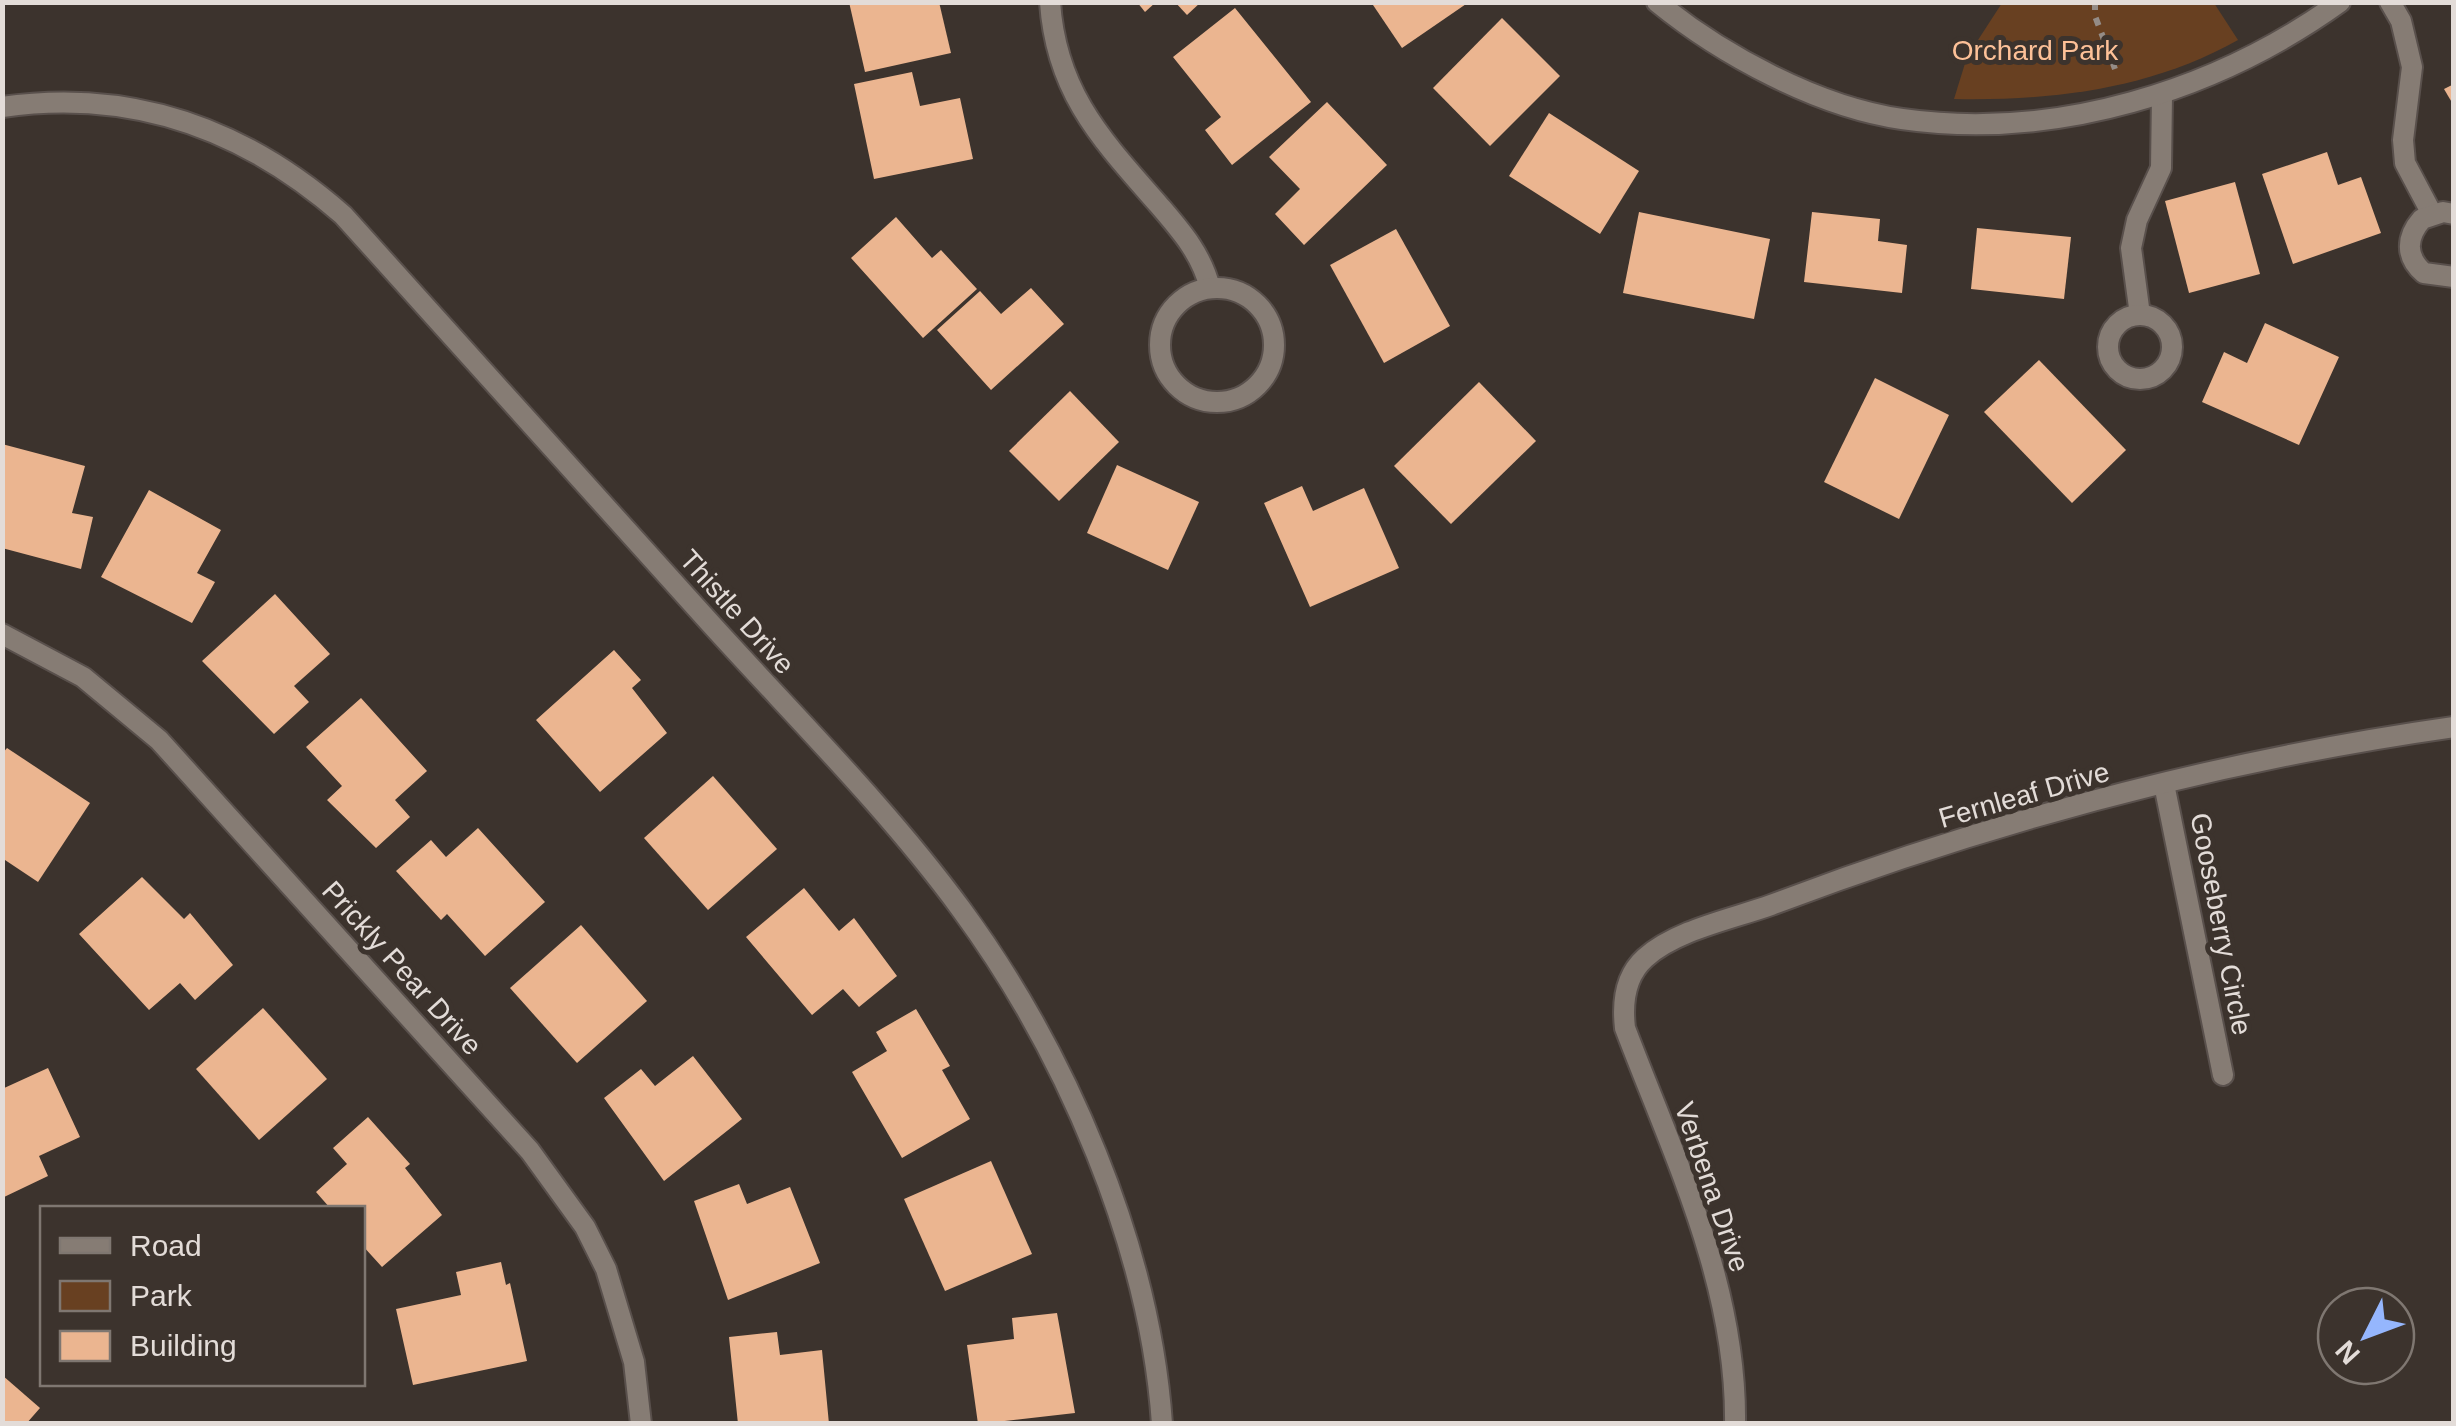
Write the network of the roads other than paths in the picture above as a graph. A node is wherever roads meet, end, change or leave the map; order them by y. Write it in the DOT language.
graph roads {
  1 [pos="1050,2"];
  2 [pos="1657,2"];
  3 [pos="2340,2"];
  4 [pos="2390,2"];
  5 [pos="2162,95"];
  6 [pos="2,107"];
  7 [pos="2432,214"];
  8 [pos="2454,214"];
  9 [pos="2454,277"];
  10 [pos="1210,288"];
  11 [pos="2140,315"];
  12 [pos="2,634"];
  13 [pos="2454,727"];
  14 [pos="2164,784"];
  15 [pos="1632,974"];
  16 [pos="2223,1074"];
  17 [pos="641,1424"];
  18 [pos="1162,1424"];
  19 [pos="1734,1424"];
  1 -- 10 [label="street"];
  2 -- 5 [label="street"];
  3 -- 5 [label="street"];
  4 -- 7 [label="street"];
  5 -- 11 [label="street"];
  6 -- 18 [label="street, Thistle Drive"];
  7 -- 8 [label="street"];
  7 -- 9 [label="street"];
  10 -- 10 [label="street"];
  12 -- 17 [label="street, Prickly Pear Drive"];
  13 -- 14 [label="street, Fernleaf Drive"];
  14 -- 15 [label="street, Fernleaf Drive"];
  14 -- 16 [label="street, Gooseberry Circle"];
  15 -- 19 [label="street, Verbena Drive"];
}
